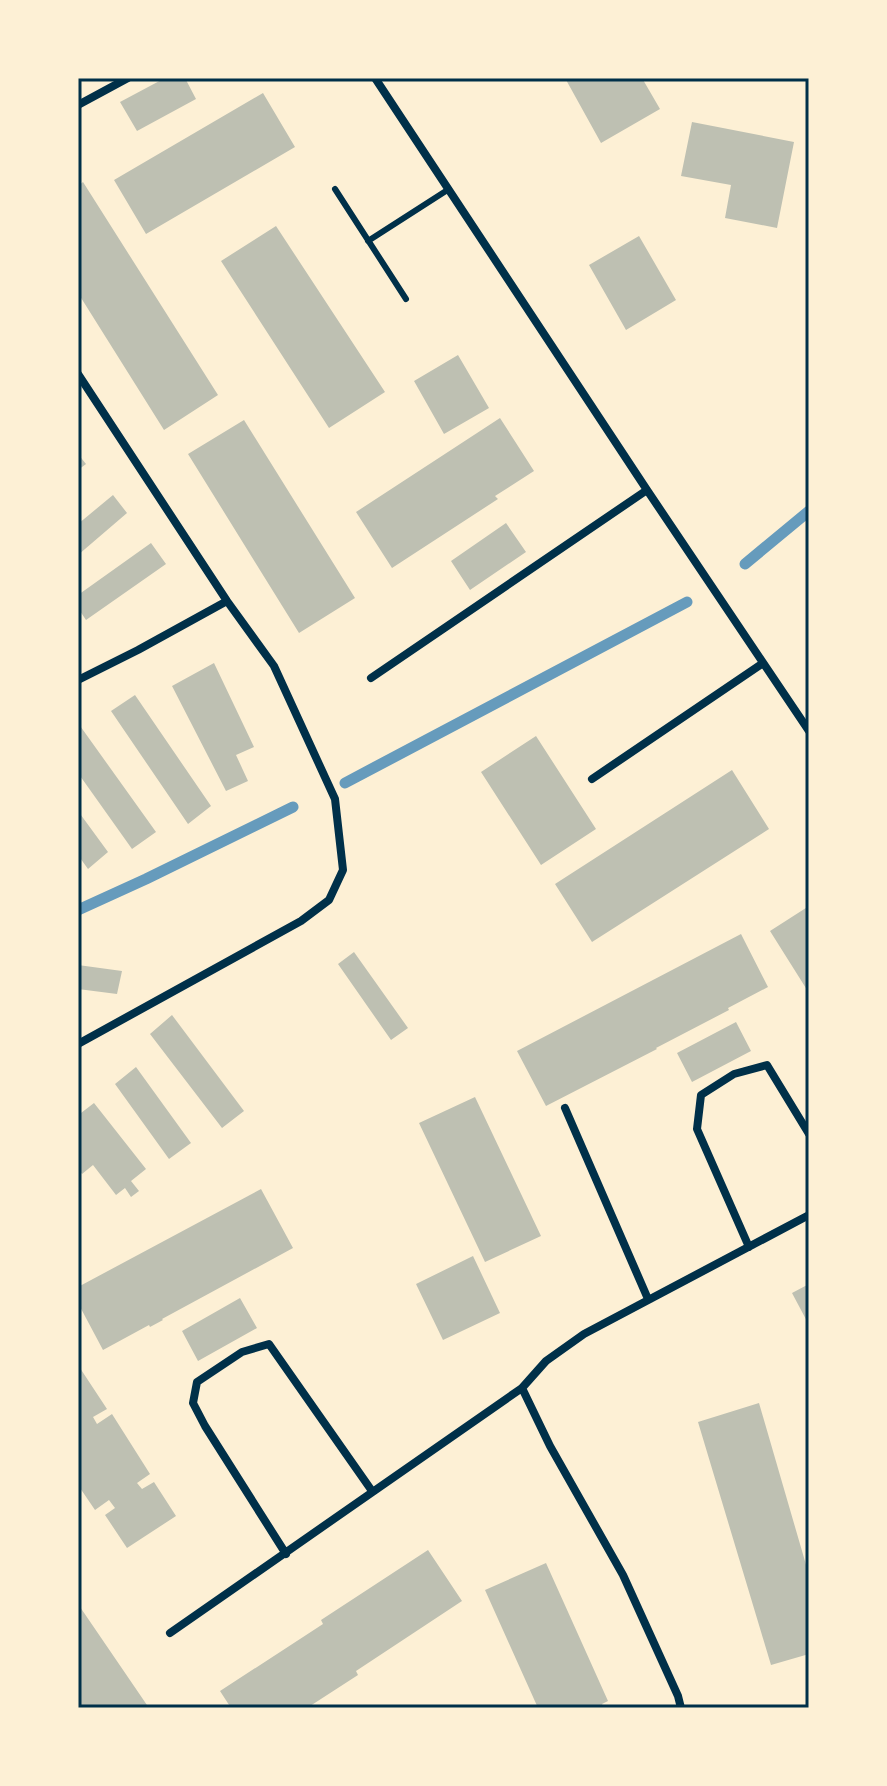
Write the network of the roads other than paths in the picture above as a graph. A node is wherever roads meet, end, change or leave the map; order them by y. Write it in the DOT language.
graph roads {
  1 [pos="128,78"];
  2 [pos="375,78"];
  3 [pos="78,105"];
  4 [pos="335,189"];
  5 [pos="449,189"];
  6 [pos="368,241"];
  7 [pos="406,299"];
  8 [pos="78,374"];
  9 [pos="647,490"];
  10 [pos="227,601"];
  11 [pos="763,663"];
  12 [pos="371,678"];
  13 [pos="78,680"];
  14 [pos="809,731"];
  15 [pos="592,779"];
  16 [pos="78,1044"];
  17 [pos="565,1108"];
  18 [pos="809,1134"];
  19 [pos="809,1215"];
  20 [pos="749,1247"];
  21 [pos="648,1299"];
  22 [pos="522,1388"];
  23 [pos="372,1491"];
  24 [pos="286,1554"];
  25 [pos="170,1633"];
  26 [pos="681,1708"];
  1 -- 3 [label="street"];
  2 -- 5 [label="street"];
  4 -- 6 [label="lane"];
  5 -- 6 [label="lane"];
  5 -- 9 [label="street"];
  6 -- 7 [label="lane"];
  8 -- 10 [label="street"];
  9 -- 11 [label="street"];
  9 -- 12 [label="street"];
  10 -- 13 [label="street"];
  10 -- 16 [label="street"];
  11 -- 14 [label="street"];
  11 -- 15 [label="street"];
  17 -- 21 [label="street"];
  18 -- 20 [label="street"];
  19 -- 20 [label="street"];
  20 -- 21 [label="street"];
  21 -- 22 [label="street"];
  22 -- 23 [label="street"];
  22 -- 26 [label="street"];
  23 -- 24 [label="street"];
  23 -- 24 [label="street"];
  24 -- 25 [label="street"];
}
